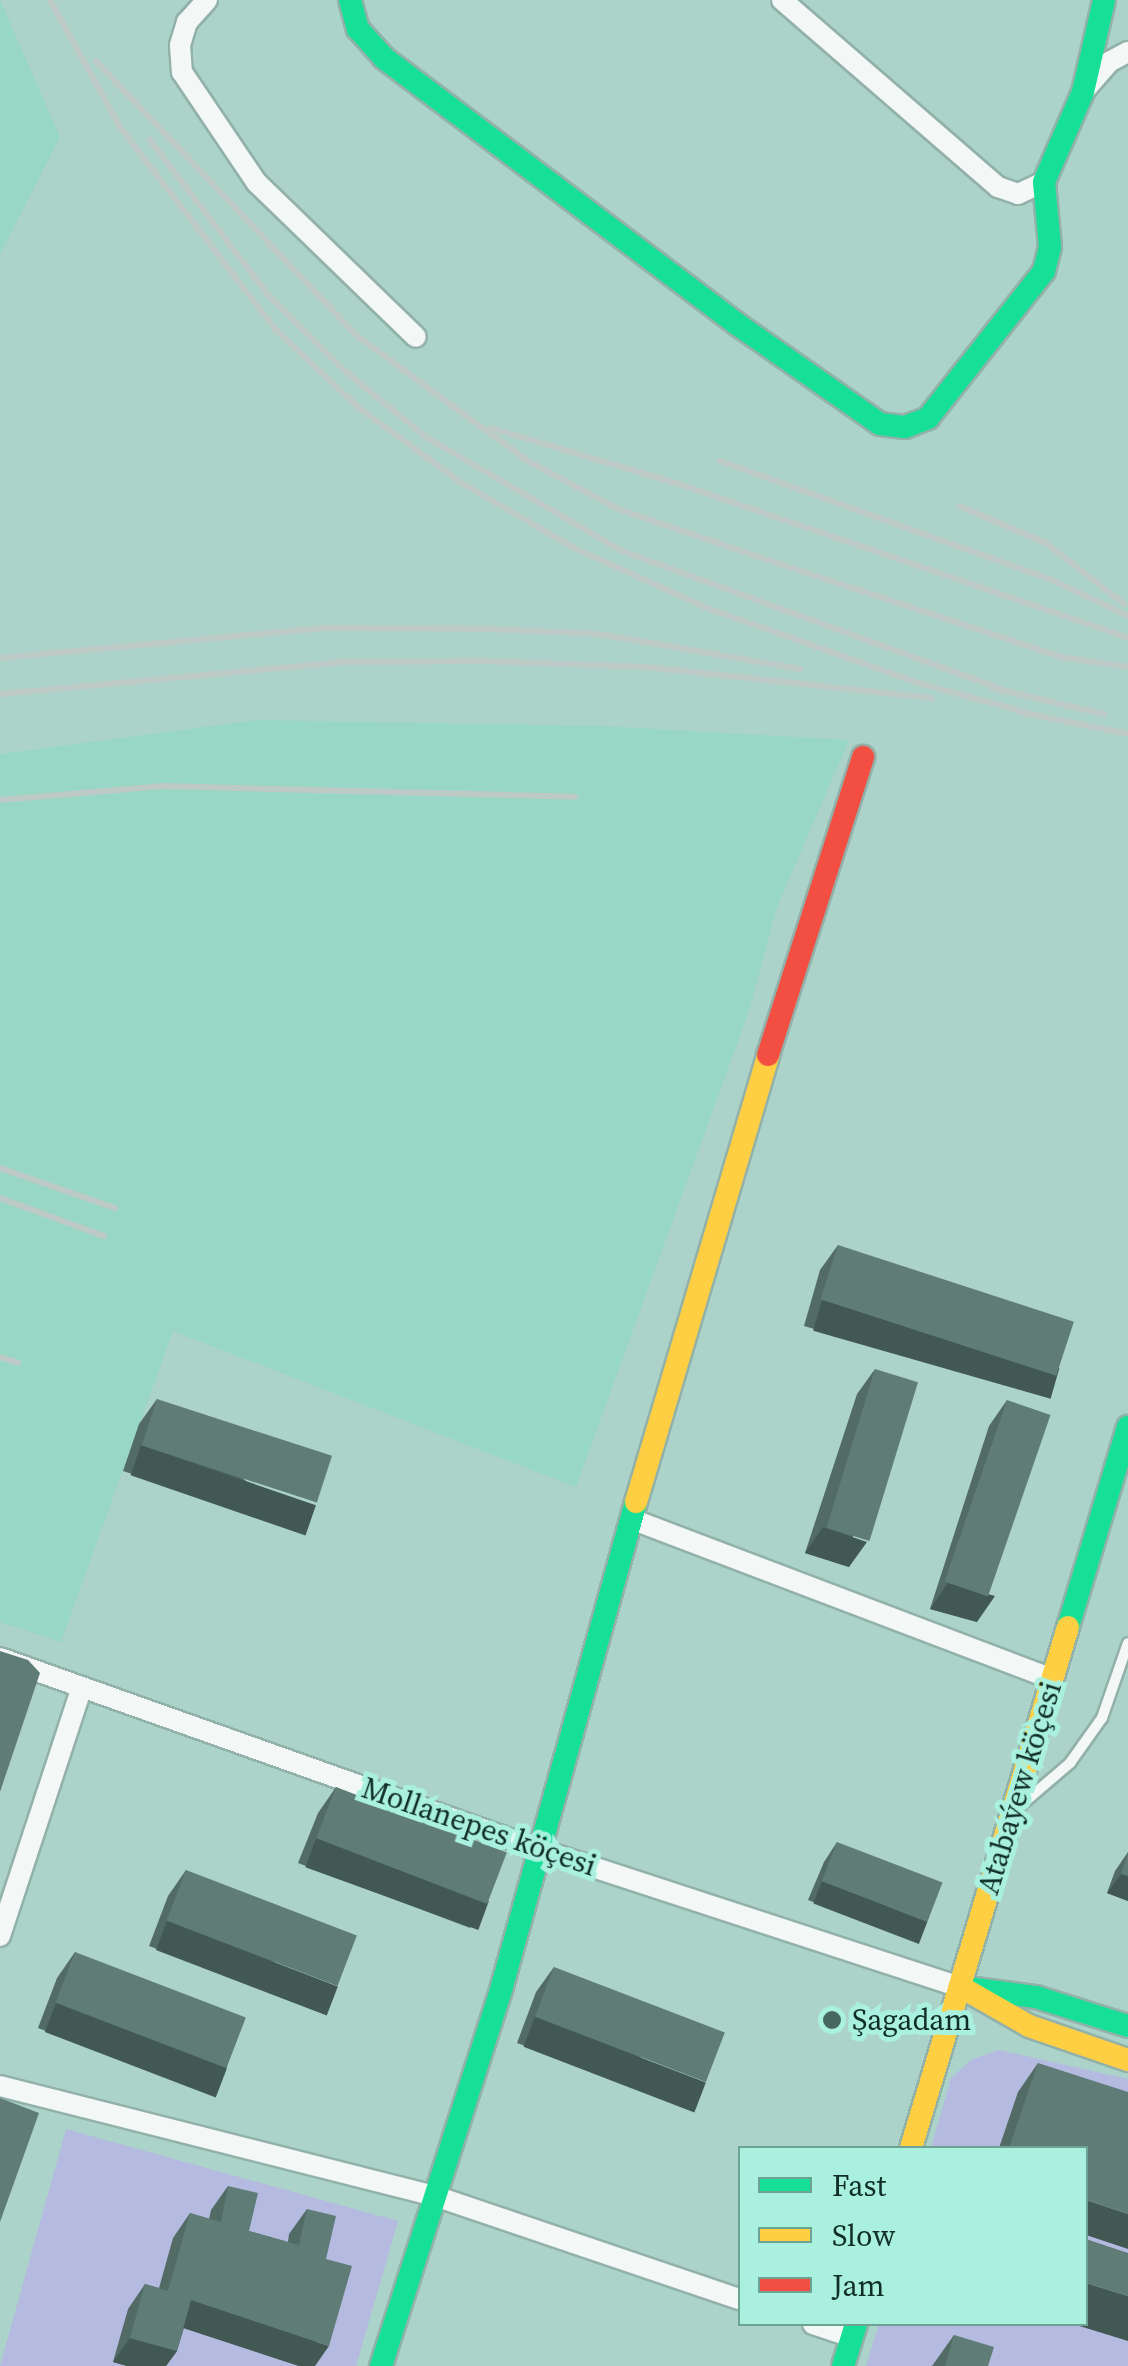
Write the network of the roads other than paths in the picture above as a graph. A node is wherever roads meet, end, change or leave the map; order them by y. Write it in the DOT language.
graph roads {
  1 [pos="207,0"];
  2 [pos="350,0"];
  3 [pos="782,0"];
  4 [pos="1104,0"];
  5 [pos="1128,52"];
  6 [pos="1083,92"];
  7 [pos="1044,182"];
  8 [pos="416,337"];
  9 [pos="863,756"];
  10 [pos="1128,1428"];
  11 [pos="631,1518"];
  12 [pos="1128,1643"];
  13 [pos="0,1658"];
  14 [pos="1053,1679"];
  15 [pos="81,1689"];
  16 [pos="1014,1811"];
  17 [pos="541,1850"];
  18 [pos="0,1936"];
  19 [pos="961,1987"];
  20 [pos="1128,2026"];
  21 [pos="1128,2060"];
  22 [pos="0,2086"];
  23 [pos="911,2146"];
  24 [pos="432,2195"];
  25 [pos="738,2298"];
  26 [pos="826,2326"];
  27 [pos="854,2330"];
  28 [pos="380,2366"];
  29 [pos="843,2366"];
  1 -- 8 [label="street"];
  2 -- 7 [label="street"];
  3 -- 7 [label="street"];
  4 -- 6 [label="street"];
  5 -- 6 [label="street"];
  6 -- 7 [label="street"];
  9 -- 11 [label="street"];
  10 -- 14 [label="street, Atabaýew köçesi"];
  11 -- 14 [label="street"];
  11 -- 17 [label="street"];
  12 -- 16 [label="lane"];
  13 -- 15 [label="street, Mollanepes köçesi"];
  14 -- 16 [label="street, Atabaýew köçesi"];
  15 -- 17 [label="street, Mollanepes köçesi"];
  15 -- 18 [label="street"];
  16 -- 19 [label="street, Atabaýew köçesi"];
  17 -- 19 [label="street, Mollanepes köçesi"];
  17 -- 24 [label="street"];
  19 -- 20 [label="street, Mollanepes köçesi"];
  19 -- 21 [label="street, Mollanepes köçesi"];
  19 -- 23 [label="street, Atabaýew köçesi"];
  22 -- 24 [label="street"];
  24 -- 25 [label="street"];
  24 -- 28 [label="street"];
  26 -- 27 [label="street"];
  27 -- 29 [label="street"];
}
